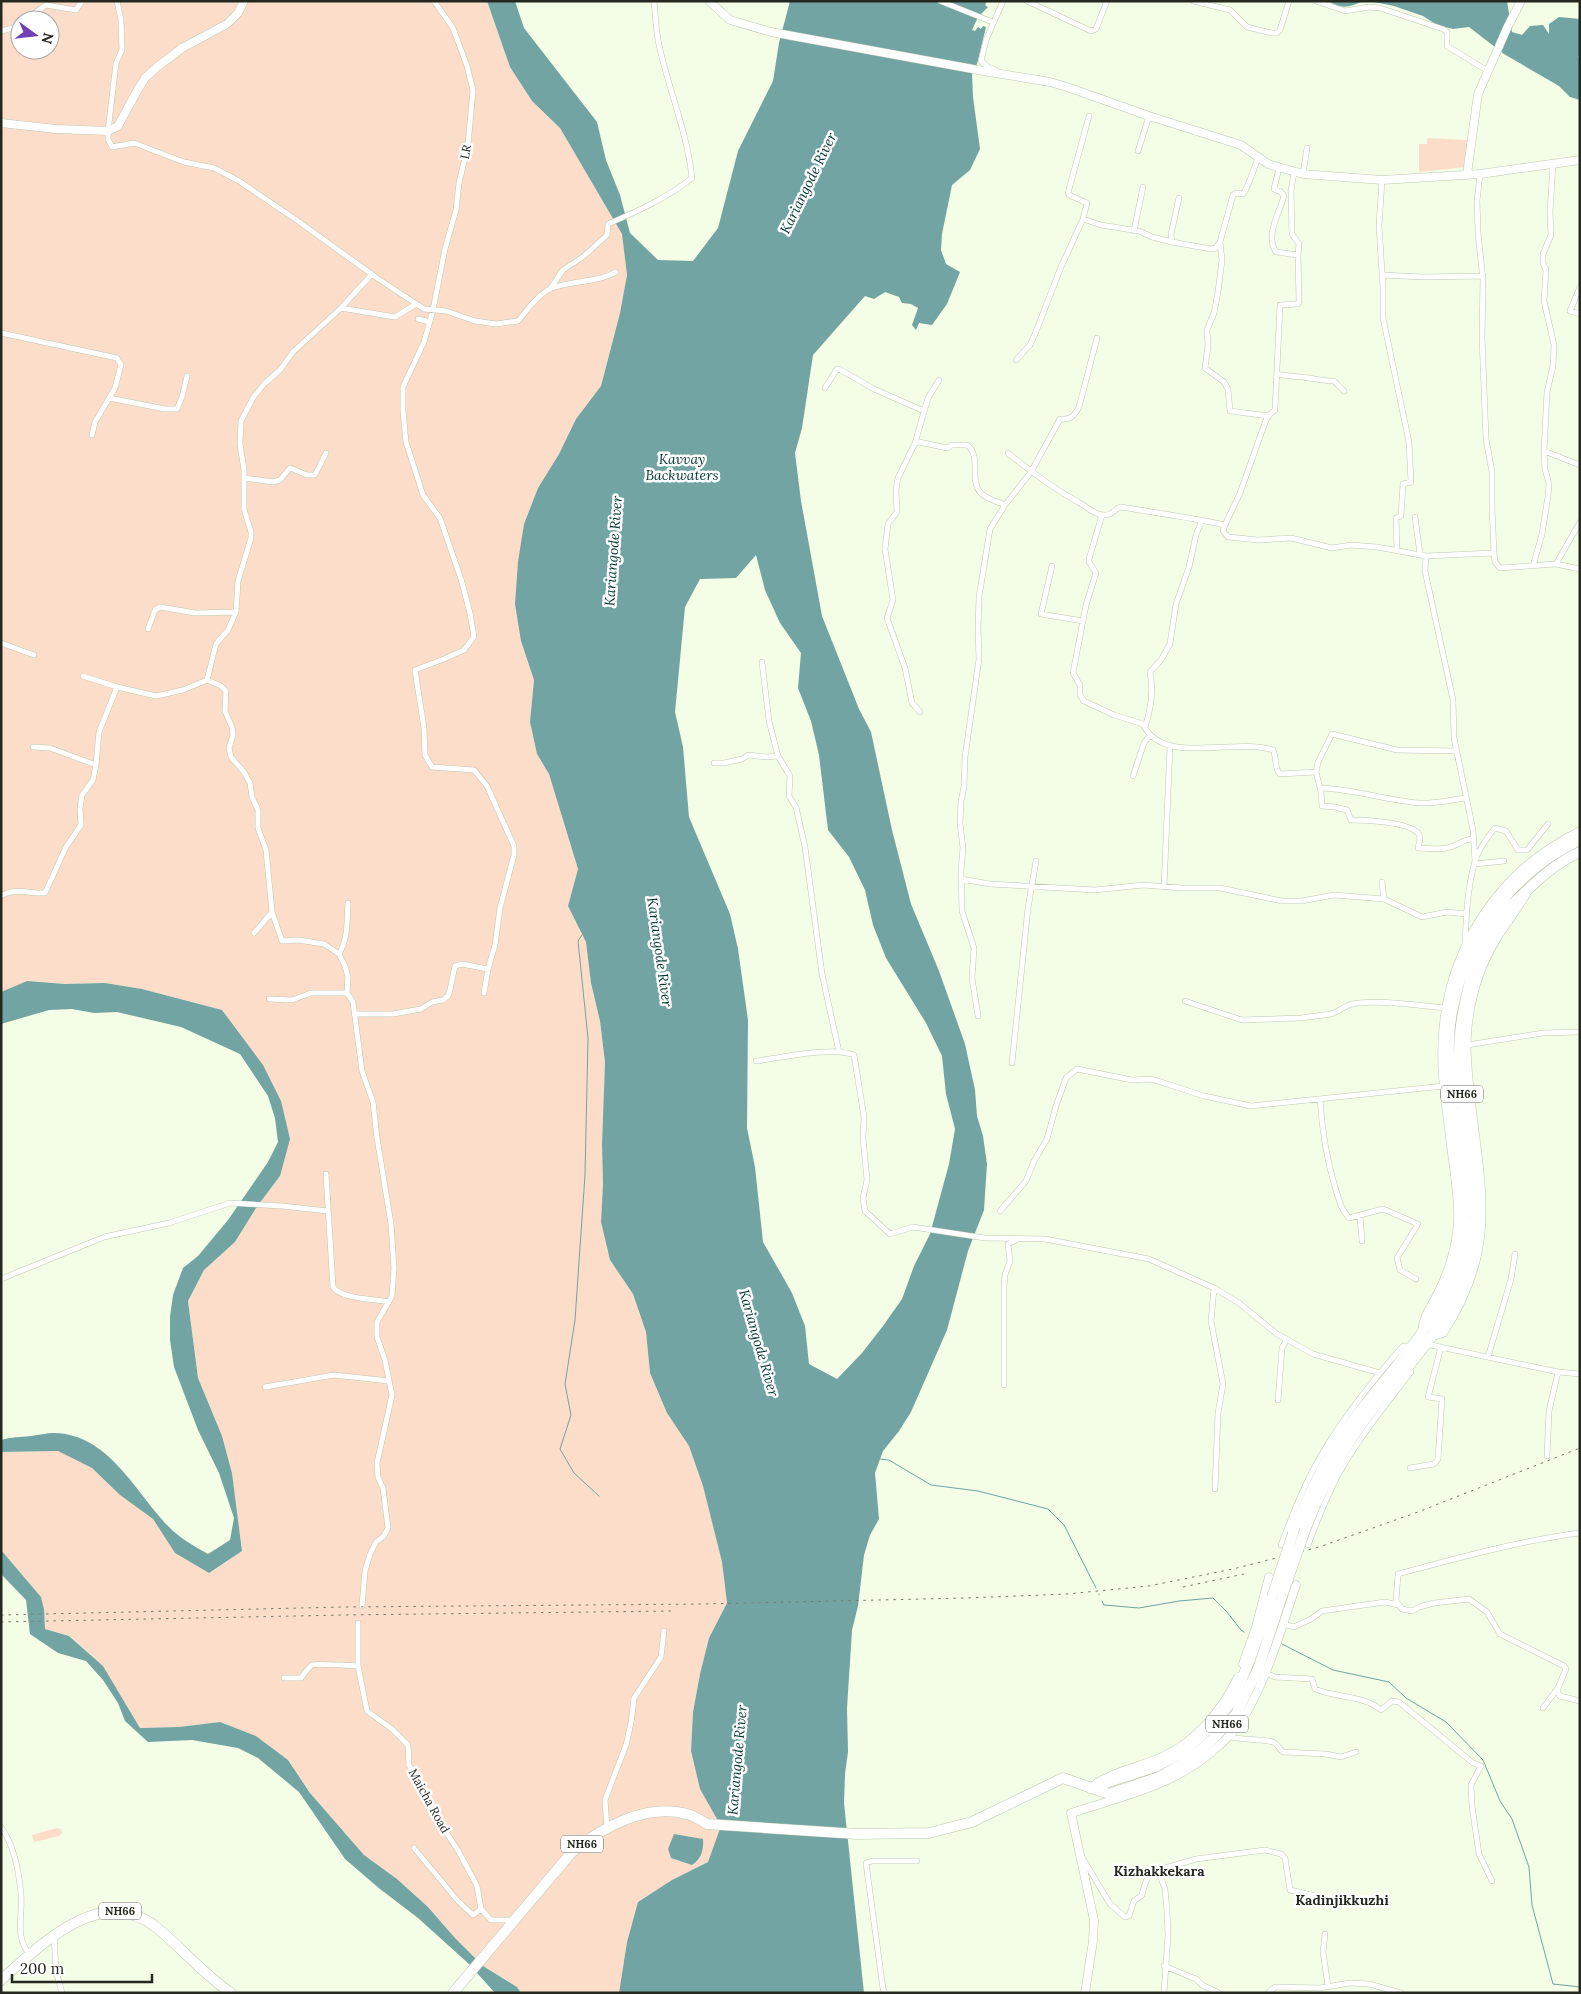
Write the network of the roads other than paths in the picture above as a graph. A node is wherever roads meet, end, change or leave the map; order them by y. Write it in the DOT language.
graph roads {
  1 [pos="82,1"];
  2 [pos="117,1"];
  3 [pos="244,1"];
  4 [pos="434,1"];
  5 [pos="654,1"];
  6 [pos="709,1"];
  7 [pos="940,1"];
  8 [pos="1003,1"];
  9 [pos="1028,1"];
  10 [pos="1106,1"];
  11 [pos="1193,1"];
  12 [pos="1289,1"];
  13 [pos="1316,1"];
  14 [pos="1521,1"];
  15 [pos="39,10"];
  16 [pos="990,21"];
  17 [pos="1488,71"];
  18 [pos="1010,76"];
  19 [pos="1089,116"];
  20 [pos="1149,116"];
  21 [pos="1,123"];
  22 [pos="108,132"];
  23 [pos="1307,148"];
  24 [pos="1138,151"];
  25 [pos="1259,156"];
  26 [pos="1580,160"];
  27 [pos="1553,164"];
  28 [pos="1279,168"];
  29 [pos="1294,172"];
  30 [pos="1303,174"];
  31 [pos="1467,174"];
  32 [pos="1480,174"];
  33 [pos="1382,180"];
  34 [pos="1142,187"];
  35 [pos="1180,198"];
  36 [pos="1083,219"];
  37 [pos="1134,231"];
  38 [pos="1172,242"];
  39 [pos="1220,242"];
  40 [pos="1298,255"];
  41 [pos="616,272"];
  42 [pos="372,274"];
  43 [pos="1382,275"];
  44 [pos="1483,276"];
  45 [pos="1580,286"];
  46 [pos="550,289"];
  47 [pos="416,304"];
  48 [pos="341,308"];
  49 [pos="433,310"];
  50 [pos="1580,314"];
  51 [pos="418,319"];
  52 [pos="430,322"];
  53 [pos="1,332"];
  54 [pos="1097,338"];
  55 [pos="1016,360"];
  56 [pos="1276,374"];
  57 [pos="186,376"];
  58 [pos="939,380"];
  59 [pos="825,388"];
  60 [pos="1344,391"];
  61 [pos="109,398"];
  62 [pos="924,411"];
  63 [pos="1268,416"];
  64 [pos="92,435"];
  65 [pos="915,443"];
  66 [pos="1544,452"];
  67 [pos="326,453"];
  68 [pos="1008,453"];
  69 [pos="1580,465"];
  70 [pos="1031,472"];
  71 [pos="244,478"];
  72 [pos="1004,505"];
  73 [pos="1102,515"];
  74 [pos="1415,517"];
  75 [pos="1202,520"];
  76 [pos="1580,522"];
  77 [pos="1225,525"];
  78 [pos="1397,550"];
  79 [pos="1494,554"];
  80 [pos="1423,555"];
  81 [pos="1556,564"];
  82 [pos="1052,566"];
  83 [pos="1534,566"];
  84 [pos="1580,569"];
  85 [pos="236,612"];
  86 [pos="1082,621"];
  87 [pos="148,629"];
  88 [pos="1,643"];
  89 [pos="34,655"];
  90 [pos="762,662"];
  91 [pos="83,676"];
  92 [pos="207,680"];
  93 [pos="117,687"];
  94 [pos="920,712"];
  95 [pos="1145,727"];
  96 [pos="1150,735"];
  97 [pos="1170,746"];
  98 [pos="33,747"];
  99 [pos="1456,750"];
  100 [pos="778,756"];
  101 [pos="714,763"];
  102 [pos="96,765"];
  103 [pos="1316,772"];
  104 [pos="1133,776"];
  105 [pos="1320,788"];
  106 [pos="1465,798"];
  107 [pos="1548,824"];
  108 [pos="1580,831"];
  109 [pos="1473,839"];
  110 [pos="1580,840"];
  111 [pos="1580,852"];
  112 [pos="1504,860"];
  113 [pos="1036,861"];
  114 [pos="1475,862"];
  115 [pos="961,879"];
  116 [pos="1382,882"];
  117 [pos="1032,886"];
  118 [pos="1531,886"];
  119 [pos="1164,887"];
  120 [pos="1,896"];
  121 [pos="1384,899"];
  122 [pos="348,903"];
  123 [pos="272,912"];
  124 [pos="1466,914"];
  125 [pos="254,933"];
  126 [pos="1465,947"];
  127 [pos="339,954"];
  128 [pos="488,969"];
  129 [pos="347,993"];
  130 [pos="484,993"];
  131 [pos="269,999"];
  132 [pos="1185,1001"];
  133 [pos="1446,1008"];
  134 [pos="354,1014"];
  135 [pos="978,1016"];
  136 [pos="1580,1032"];
  137 [pos="1467,1045"];
  138 [pos="839,1052"];
  139 [pos="756,1062"];
  140 [pos="1012,1063"];
  141 [pos="1444,1086"];
  142 [pos="1320,1099"];
  143 [pos="326,1174"];
  144 [pos="328,1211"];
  145 [pos="1000,1211"];
  146 [pos="1360,1216"];
  147 [pos="1017,1239"];
  148 [pos="1362,1241"];
  149 [pos="1515,1254"];
  150 [pos="1,1279"];
  151 [pos="1416,1279"];
  152 [pos="1214,1288"];
  153 [pos="389,1302"];
  154 [pos="1425,1337"];
  155 [pos="1287,1339"];
  156 [pos="1412,1346"];
  157 [pos="1441,1347"];
  158 [pos="1488,1357"];
  159 [pos="1408,1366"];
  160 [pos="1558,1372"];
  161 [pos="1380,1373"];
  162 [pos="1580,1374"];
  163 [pos="389,1381"];
  164 [pos="1004,1385"];
  165 [pos="265,1387"];
  166 [pos="1278,1400"];
  167 [pos="1547,1456"];
  168 [pos="1410,1468"];
  169 [pos="1215,1488"];
  170 [pos="1580,1533"];
  171 [pos="1280,1545"];
  172 [pos="1308,1545"];
  173 [pos="1269,1577"];
  174 [pos="1296,1585"];
  175 [pos="1277,1596"];
  176 [pos="1396,1603"];
  177 [pos="362,1606"];
  178 [pos="358,1623"];
  179 [pos="1283,1624"];
  180 [pos="664,1631"];
  181 [pos="358,1666"];
  182 [pos="1266,1673"];
  183 [pos="284,1678"];
  184 [pos="1558,1688"];
  185 [pos="1580,1701"];
  186 [pos="1543,1708"];
  187 [pos="1228,1736"];
  188 [pos="1356,1752"];
  189 [pos="1090,1788"];
  190 [pos="1,1827"];
  191 [pos="607,1830"];
  192 [pos="414,1848"];
  193 [pos="1080,1855"];
  194 [pos="917,1861"];
  195 [pos="1158,1870"];
  196 [pos="1492,1881"];
  197 [pos="1341,1902"];
  198 [pos="481,1909"];
  199 [pos="515,1920"];
  200 [pos="54,1934"];
  201 [pos="1324,1934"];
  202 [pos="30,1956"];
  203 [pos="1164,1966"];
  204 [pos="1,1980"];
  205 [pos="1328,1986"];
  206 [pos="62,1993"];
  207 [pos="231,1993"];
  208 [pos="452,1993"];
  209 [pos="885,1993"];
  210 [pos="1085,1993"];
  211 [pos="1164,1993"];
  212 [pos="1219,1993"];
  213 [pos="1268,1993"];
  214 [pos="1401,1993"];
  1 -- 15 [label="street"];
  2 -- 22 [label="street"];
  3 -- 22 [label="street"];
  4 -- 49 [label="street, LR"];
  5 -- 46 [label="street"];
  6 -- 18 [label="street"];
  7 -- 16 [label="street"];
  8 -- 18 [label="street"];
  9 -- 10 [label="street"];
  11 -- 12 [label="street"];
  13 -- 17 [label="street"];
  14 -- 17 [label="street"];
  17 -- 31 [label="street"];
  18 -- 20 [label="street"];
  19 -- 36 [label="street"];
  20 -- 24 [label="street"];
  20 -- 25 [label="street"];
  21 -- 22 [label="street"];
  22 -- 42 [label="street"];
  23 -- 30 [label="street"];
  25 -- 28 [label="street"];
  25 -- 39 [label="street"];
  26 -- 27 [label="street"];
  27 -- 32 [label="street"];
  27 -- 66 [label="street"];
  28 -- 29 [label="street"];
  28 -- 40 [label="street"];
  29 -- 30 [label="street"];
  29 -- 40 [label="street"];
  30 -- 33 [label="street"];
  31 -- 32 [label="street"];
  31 -- 33 [label="street"];
  32 -- 44 [label="street"];
  33 -- 43 [label="street"];
  34 -- 37 [label="street"];
  35 -- 38 [label="street"];
  36 -- 37 [label="street"];
  36 -- 55 [label="street"];
  37 -- 38 [label="street"];
  38 -- 39 [label="street"];
  39 -- 63 [label="street"];
  40 -- 56 [label="street"];
  41 -- 46 [label="street"];
  42 -- 47 [label="street"];
  42 -- 48 [label="street"];
  43 -- 44 [label="street"];
  43 -- 78 [label="street"];
  44 -- 79 [label="street"];
  45 -- 50 [label="street"];
  46 -- 49 [label="street"];
  47 -- 48 [label="street"];
  47 -- 49 [label="street"];
  48 -- 71 [label="street"];
  49 -- 52 [label="street, LR"];
  51 -- 52 [label="street"];
  52 -- 128 [label="street, LR"];
  53 -- 61 [label="street"];
  54 -- 70 [label="street"];
  56 -- 60 [label="street"];
  56 -- 63 [label="street"];
  57 -- 61 [label="street"];
  58 -- 62 [label="street"];
  59 -- 62 [label="street"];
  61 -- 64 [label="street"];
  62 -- 65 [label="street"];
  63 -- 77 [label="street"];
  65 -- 72 [label="street"];
  65 -- 94 [label="street"];
  66 -- 69 [label="street"];
  66 -- 83 [label="street"];
  67 -- 71 [label="street"];
  68 -- 70 [label="street"];
  70 -- 72 [label="street"];
  70 -- 73 [label="street"];
  71 -- 85 [label="street"];
  72 -- 115 [label="street"];
  73 -- 75 [label="street"];
  73 -- 86 [label="street"];
  74 -- 80 [label="street"];
  75 -- 77 [label="street"];
  75 -- 95 [label="street"];
  76 -- 81 [label="street"];
  77 -- 78 [label="street"];
  78 -- 80 [label="street"];
  79 -- 80 [label="street"];
  79 -- 83 [label="street"];
  80 -- 99 [label="street"];
  81 -- 83 [label="street"];
  81 -- 84 [label="street"];
  82 -- 86 [label="street"];
  85 -- 87 [label="street"];
  85 -- 92 [label="street"];
  86 -- 95 [label="street"];
  88 -- 89 [label="street"];
  90 -- 100 [label="street"];
  91 -- 93 [label="street"];
  92 -- 93 [label="street"];
  92 -- 123 [label="street"];
  93 -- 102 [label="street"];
  95 -- 96 [label="street"];
  96 -- 97 [label="street"];
  96 -- 104 [label="street"];
  97 -- 103 [label="street"];
  97 -- 119 [label="street"];
  98 -- 102 [label="street"];
  99 -- 103 [label="street"];
  99 -- 106 [label="street"];
  100 -- 101 [label="street"];
  100 -- 138 [label="street"];
  102 -- 120 [label="street"];
  103 -- 105 [label="street"];
  105 -- 106 [label="street"];
  105 -- 109 [label="street"];
  106 -- 109 [label="street"];
  107 -- 114 [label="street"];
  108 -- 126 [label="street"];
  109 -- 114 [label="street"];
  110 -- 154 [label="highway, NH66"];
  111 -- 118 [label="highway, NH66"];
  112 -- 114 [label="street"];
  113 -- 117 [label="street"];
  114 -- 124 [label="street"];
  115 -- 117 [label="street"];
  115 -- 135 [label="street"];
  116 -- 121 [label="street"];
  117 -- 119 [label="street"];
  117 -- 140 [label="street"];
  118 -- 137 [label="street"];
  118 -- 154 [label="highway, NH66"];
  119 -- 121 [label="street"];
  121 -- 124 [label="street"];
  122 -- 127 [label="street"];
  123 -- 125 [label="street"];
  123 -- 127 [label="street"];
  124 -- 126 [label="street"];
  126 -- 133 [label="street"];
  127 -- 129 [label="street"];
  128 -- 130 [label="street"];
  128 -- 134 [label="street"];
  129 -- 131 [label="street"];
  129 -- 134 [label="street"];
  132 -- 133 [label="street"];
  133 -- 141 [label="street"];
  134 -- 153 [label="street"];
  136 -- 137 [label="street"];
  137 -- 154 [label="street"];
  138 -- 139 [label="street"];
  138 -- 147 [label="street"];
  141 -- 142 [label="street"];
  141 -- 154 [label="street"];
  142 -- 145 [label="street"];
  142 -- 146 [label="street"];
  143 -- 144 [label="street"];
  144 -- 150 [label="street"];
  144 -- 153 [label="street"];
  146 -- 148 [label="street"];
  146 -- 151 [label="street"];
  147 -- 152 [label="street"];
  147 -- 164 [label="street"];
  149 -- 158 [label="street"];
  152 -- 155 [label="street"];
  152 -- 169 [label="street"];
  153 -- 163 [label="street"];
  154 -- 156 [label="highway, NH66"];
  154 -- 157 [label="street"];
  154 -- 159 [label="highway, NH66"];
  155 -- 161 [label="street"];
  155 -- 166 [label="street"];
  156 -- 159 [label="highway, NH66"];
  156 -- 161 [label="street"];
  156 -- 175 [label="highway, NH66, bridge"];
  157 -- 158 [label="street"];
  157 -- 168 [label="street"];
  158 -- 160 [label="street"];
  159 -- 172 [label="street"];
  159 -- 175 [label="highway, NH66, bridge"];
  160 -- 162 [label="street"];
  160 -- 167 [label="street"];
  161 -- 171 [label="street"];
  163 -- 165 [label="street"];
  163 -- 177 [label="street"];
  170 -- 176 [label="street"];
  173 -- 189 [label="street"];
  174 -- 179 [label="street"];
  175 -- 189 [label="highway, NH66"];
  175 -- 189 [label="highway, NH66"];
  176 -- 179 [label="street"];
  176 -- 184 [label="street"];
  178 -- 181 [label="street, Maicha Road"];
  179 -- 182 [label="street"];
  180 -- 191 [label="street"];
  181 -- 183 [label="street"];
  181 -- 198 [label="street, Maicha Road"];
  182 -- 187 [label="street"];
  182 -- 196 [label="street"];
  184 -- 185 [label="street"];
  184 -- 186 [label="street"];
  187 -- 188 [label="street"];
  187 -- 193 [label="street"];
  189 -- 191 [label="highway, NH66"];
  190 -- 202 [label="street"];
  191 -- 199 [label="highway, NH66"];
  192 -- 198 [label="street"];
  193 -- 195 [label="street"];
  193 -- 210 [label="street"];
  194 -- 209 [label="street"];
  195 -- 197 [label="street"];
  195 -- 203 [label="street"];
  198 -- 199 [label="street"];
  199 -- 208 [label="highway, NH66"];
  200 -- 202 [label="highway, NH66"];
  200 -- 206 [label="street"];
  200 -- 207 [label="highway, NH66"];
  201 -- 205 [label="street"];
  202 -- 204 [label="highway, NH66"];
  203 -- 211 [label="street"];
  203 -- 212 [label="street"];
  205 -- 213 [label="street"];
  205 -- 214 [label="street"];
}
